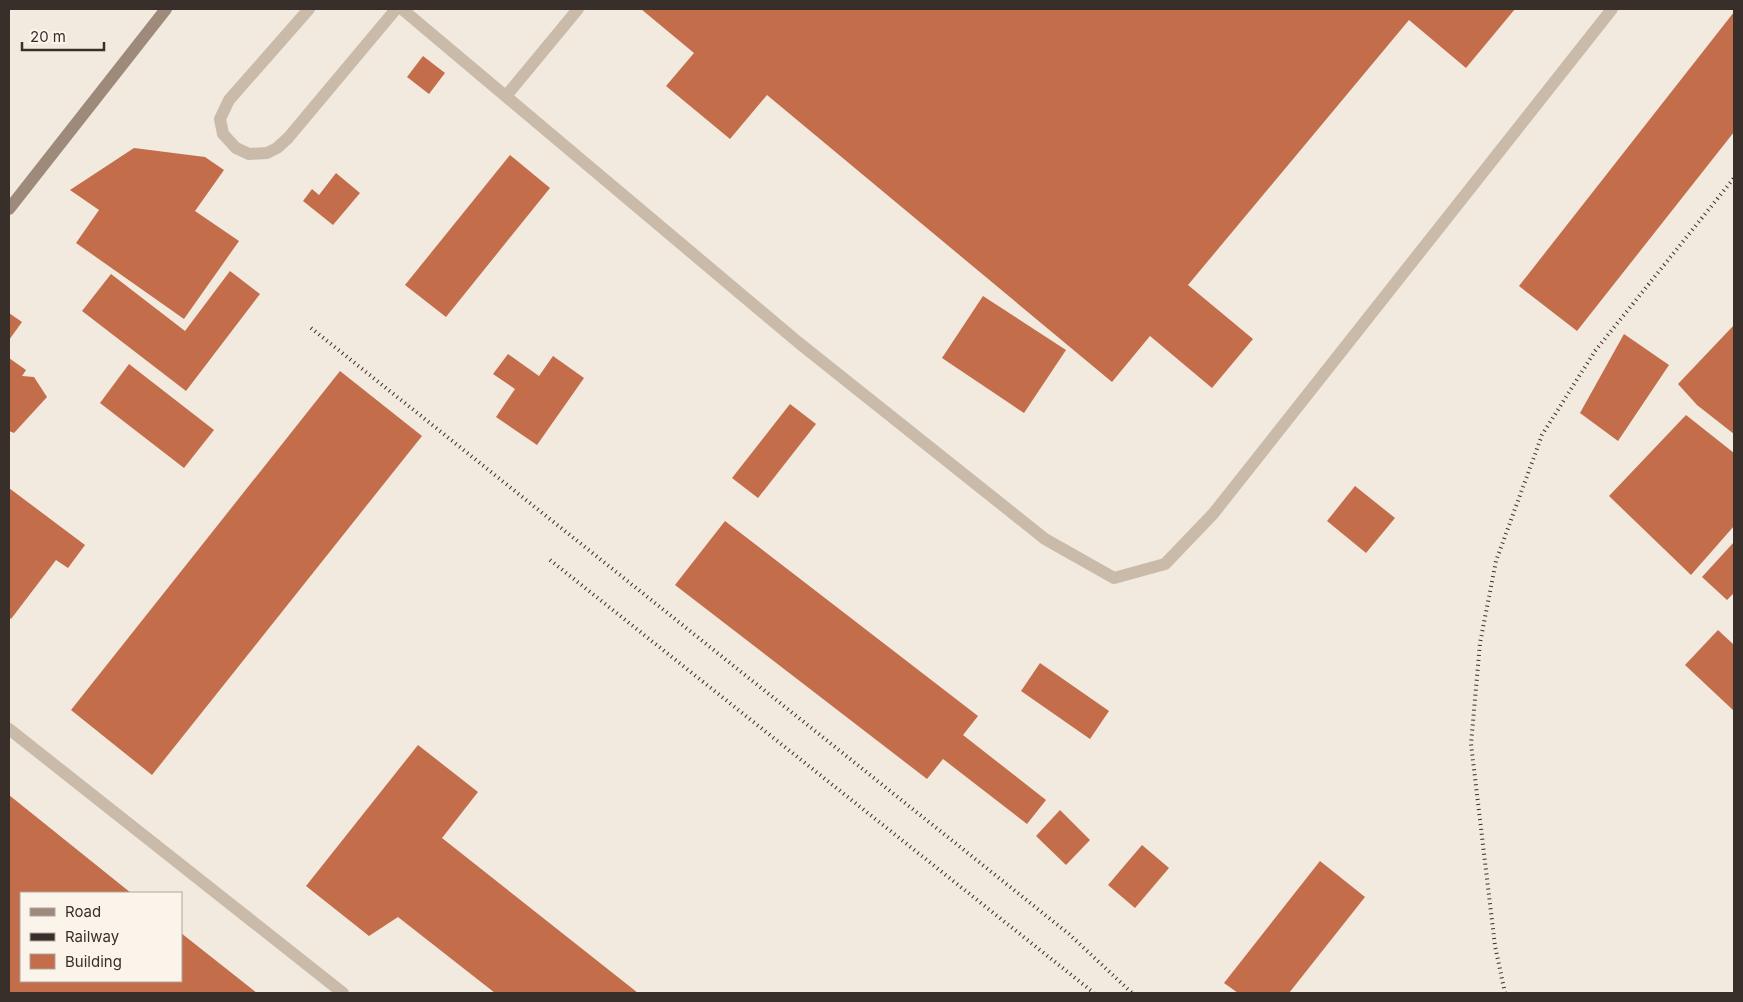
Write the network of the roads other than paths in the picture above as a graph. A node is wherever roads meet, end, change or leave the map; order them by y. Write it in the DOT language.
graph roads {
  1 [pos="166,9"];
  2 [pos="309,9"];
  3 [pos="396,9"];
  4 [pos="402,9"];
  5 [pos="578,9"];
  6 [pos="1612,9"];
  7 [pos="506,96"];
  8 [pos="9,209"];
  9 [pos="9,730"];
  10 [pos="343,993"];
  1 -- 8 [label="main road"];
  2 -- 3 [label="lane"];
  4 -- 7 [label="lane"];
  5 -- 7 [label="lane"];
  6 -- 7 [label="lane"];
  9 -- 10 [label="lane"];
}
